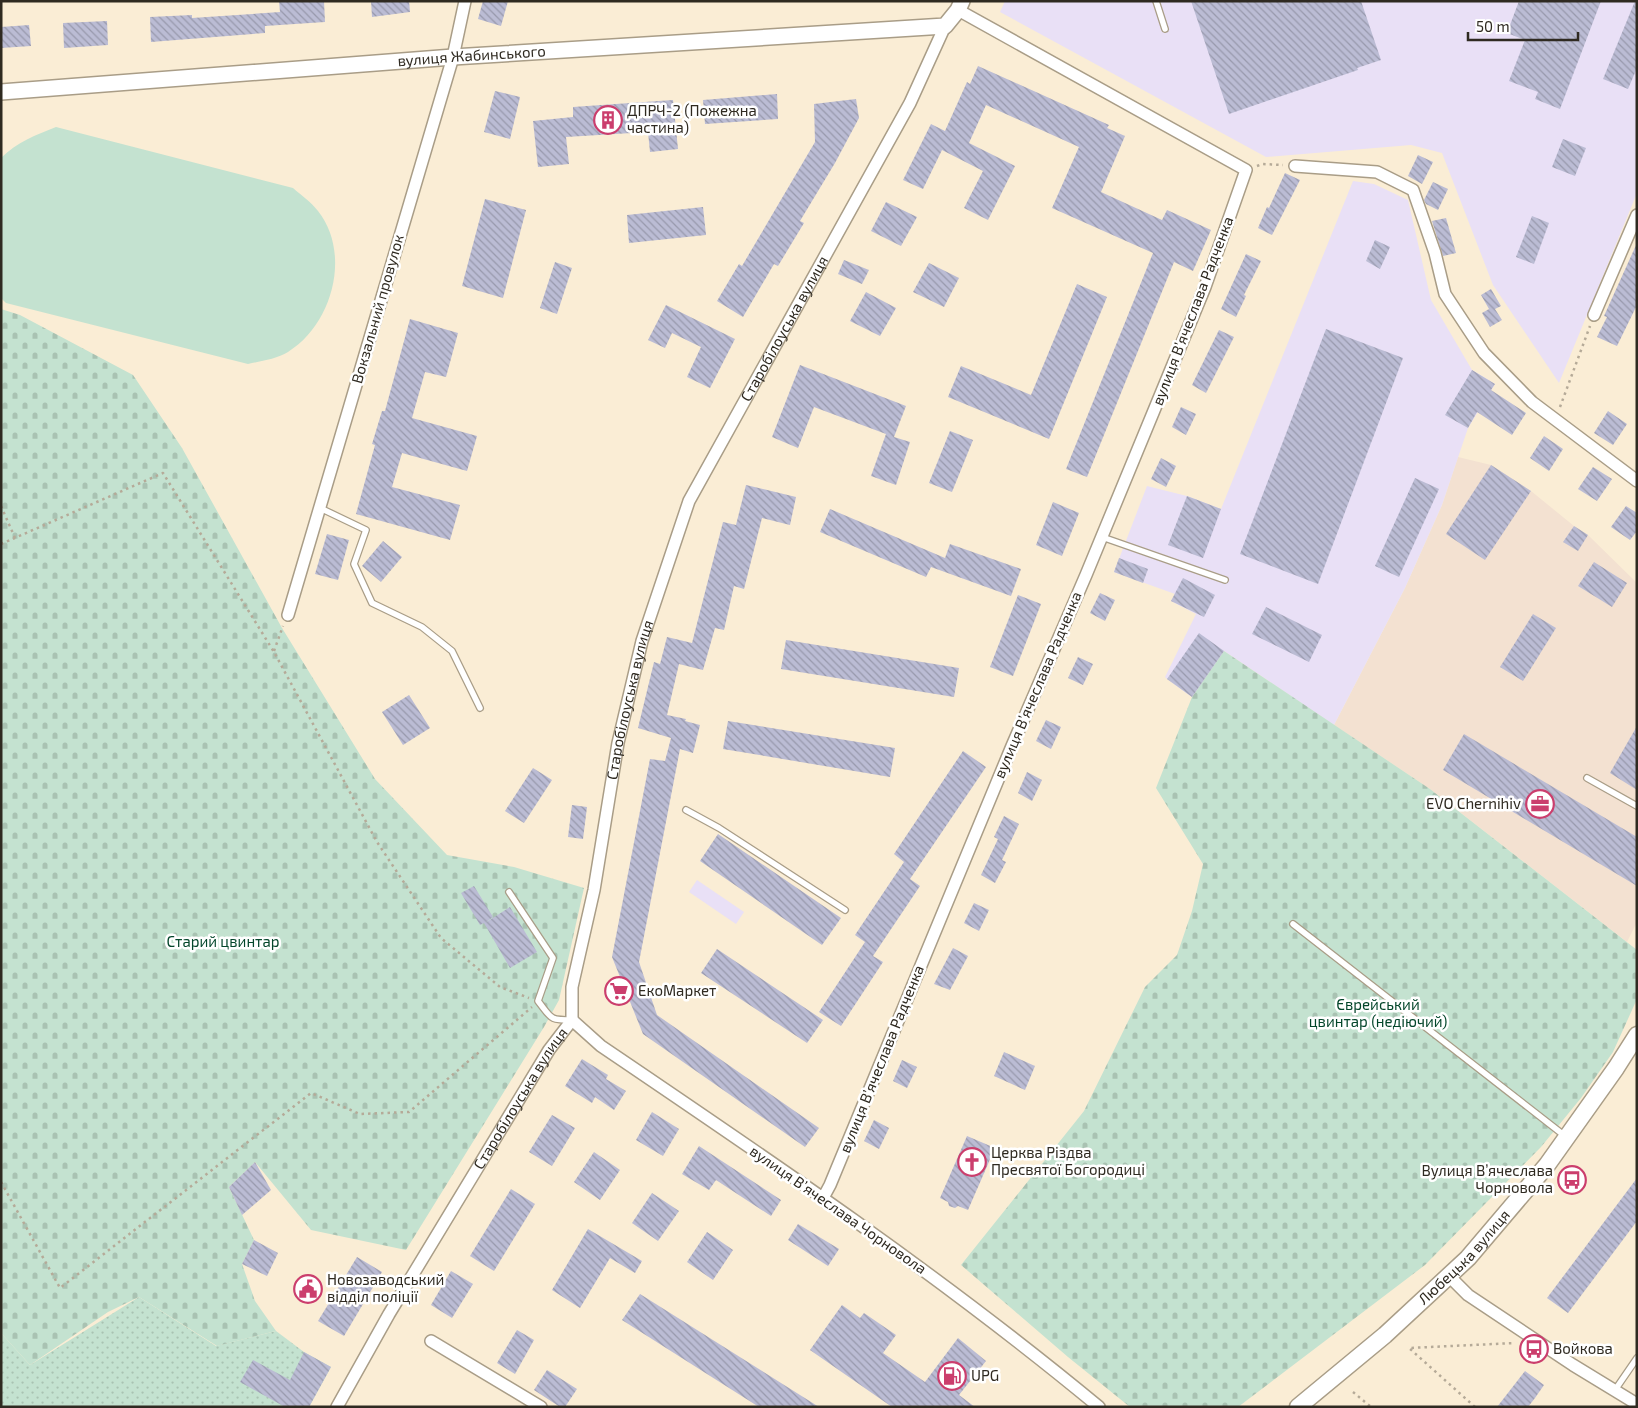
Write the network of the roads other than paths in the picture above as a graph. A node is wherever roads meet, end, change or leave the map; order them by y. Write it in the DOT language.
graph roads {
  1 [pos="465,1"];
  2 [pos="1156,1"];
  3 [pos="960,5"];
  4 [pos="944,26"];
  5 [pos="1164,29"];
  6 [pos="453,57"];
  7 [pos="1,92"];
  8 [pos="1295,166"];
  9 [pos="1637,215"];
  10 [pos="1594,315"];
  11 [pos="1637,481"];
  12 [pos="320,508"];
  13 [pos="1101,537"];
  14 [pos="1225,580"];
  15 [pos="288,615"];
  16 [pos="480,708"];
  17 [pos="1587,778"];
  18 [pos="1637,806"];
  19 [pos="686,810"];
  20 [pos="509,892"];
  21 [pos="845,910"];
  22 [pos="1293,924"];
  23 [pos="572,1020"];
  24 [pos="1637,1035"];
  25 [pos="1567,1137"];
  26 [pos="823,1198"];
  27 [pos="1448,1276"];
  28 [pos="431,1340"];
  29 [pos="1637,1358"];
  30 [pos="1615,1390"];
  31 [pos="1637,1404"];
  32 [pos="337,1407"];
  33 [pos="540,1407"];
  34 [pos="1099,1407"];
  35 [pos="1298,1407"];
  1 -- 6 [label="street, Вокзальний провулок"];
  2 -- 5 [label="lane"];
  3 -- 4 [label="street, Старобілоуська вулиця"];
  3 -- 13 [label="street, вулиця Вʼячеслава Радченка"];
  4 -- 6 [label="street, вулиця Жабинського"];
  4 -- 23 [label="street, Старобілоуська вулиця"];
  6 -- 7 [label="street, вулиця Жабинського"];
  6 -- 12 [label="street, Вокзальний провулок"];
  8 -- 11 [label="street"];
  9 -- 10 [label="street"];
  12 -- 15 [label="street, Вокзальний провулок"];
  12 -- 16 [label="lane"];
  13 -- 14 [label="lane"];
  13 -- 26 [label="street, вулиця Вʼячеслава Радченка"];
  17 -- 18 [label="lane"];
  19 -- 21 [label="lane"];
  20 -- 23 [label="lane"];
  22 -- 25 [label="lane"];
  23 -- 26 [label="street, вулиця Вʼячеслава Чорновола"];
  23 -- 32 [label="street, Старобілоуська вулиця"];
  24 -- 25 [label="main road, Любецька вулиця"];
  25 -- 27 [label="main road, Любецька вулиця"];
  26 -- 34 [label="street, вулиця Вʼячеслава Чорновола"];
  27 -- 30 [label="street"];
  27 -- 35 [label="main road, Любецька вулиця"];
  28 -- 33 [label="street"];
  29 -- 30 [label="lane"];
  30 -- 31 [label="street"];
}
